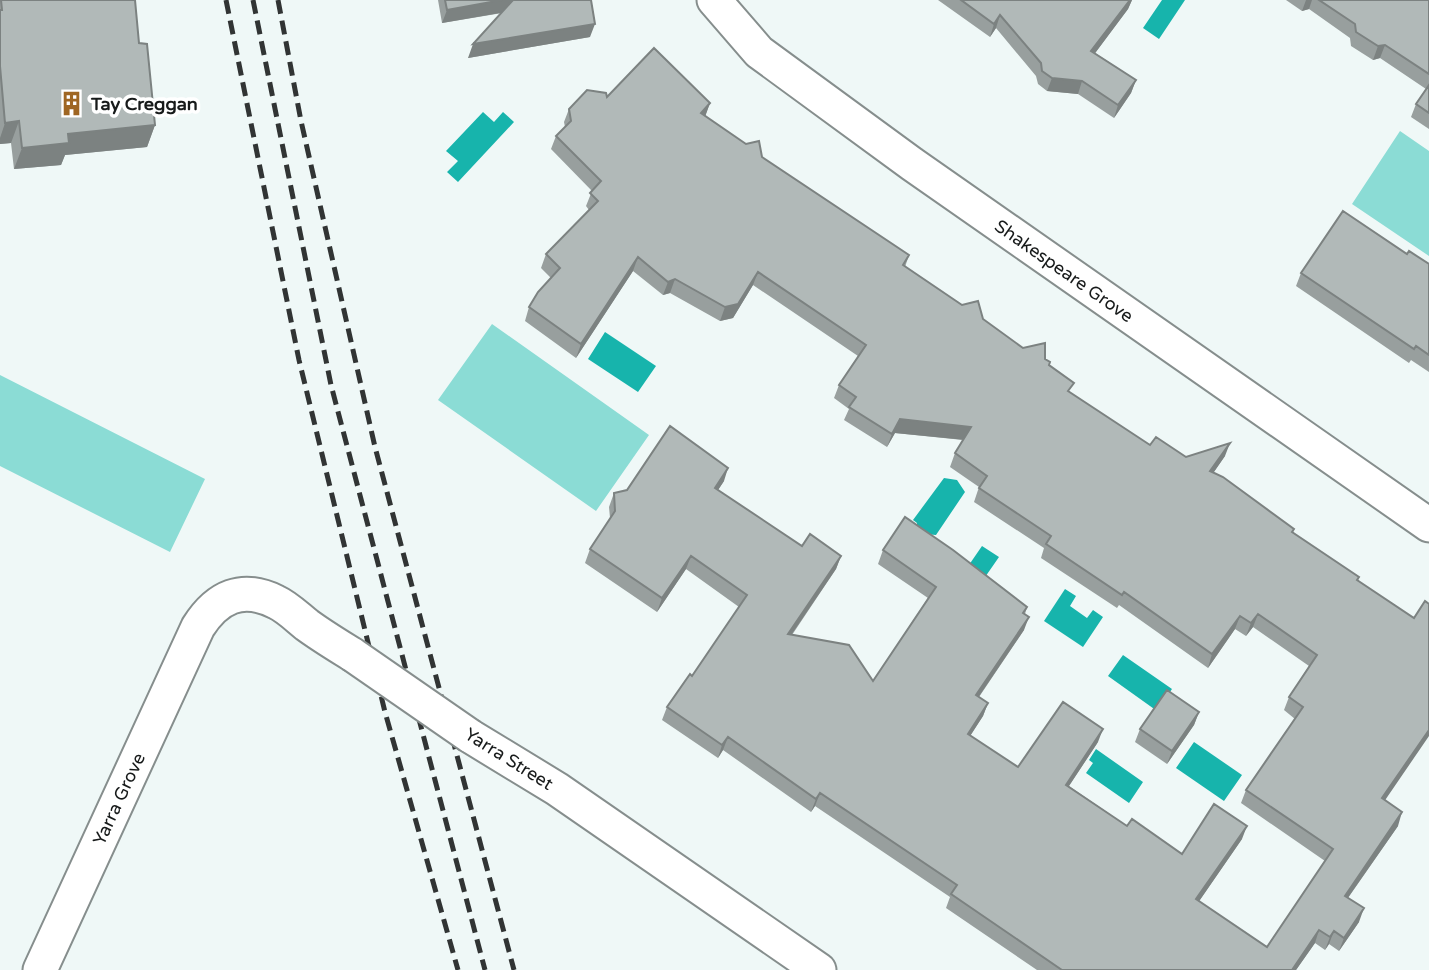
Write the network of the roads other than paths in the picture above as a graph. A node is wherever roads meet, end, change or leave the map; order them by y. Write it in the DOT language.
graph roads {
  1 [pos="714,0"];
  2 [pos="1429,525"];
  3 [pos="198,627"];
  4 [pos="40,970"];
  5 [pos="819,970"];
  1 -- 2 [label="street, Shakespeare Grove"];
  3 -- 4 [label="street, Yarra Grove"];
  3 -- 5 [label="street, Yarra Street, bridge"];
}
